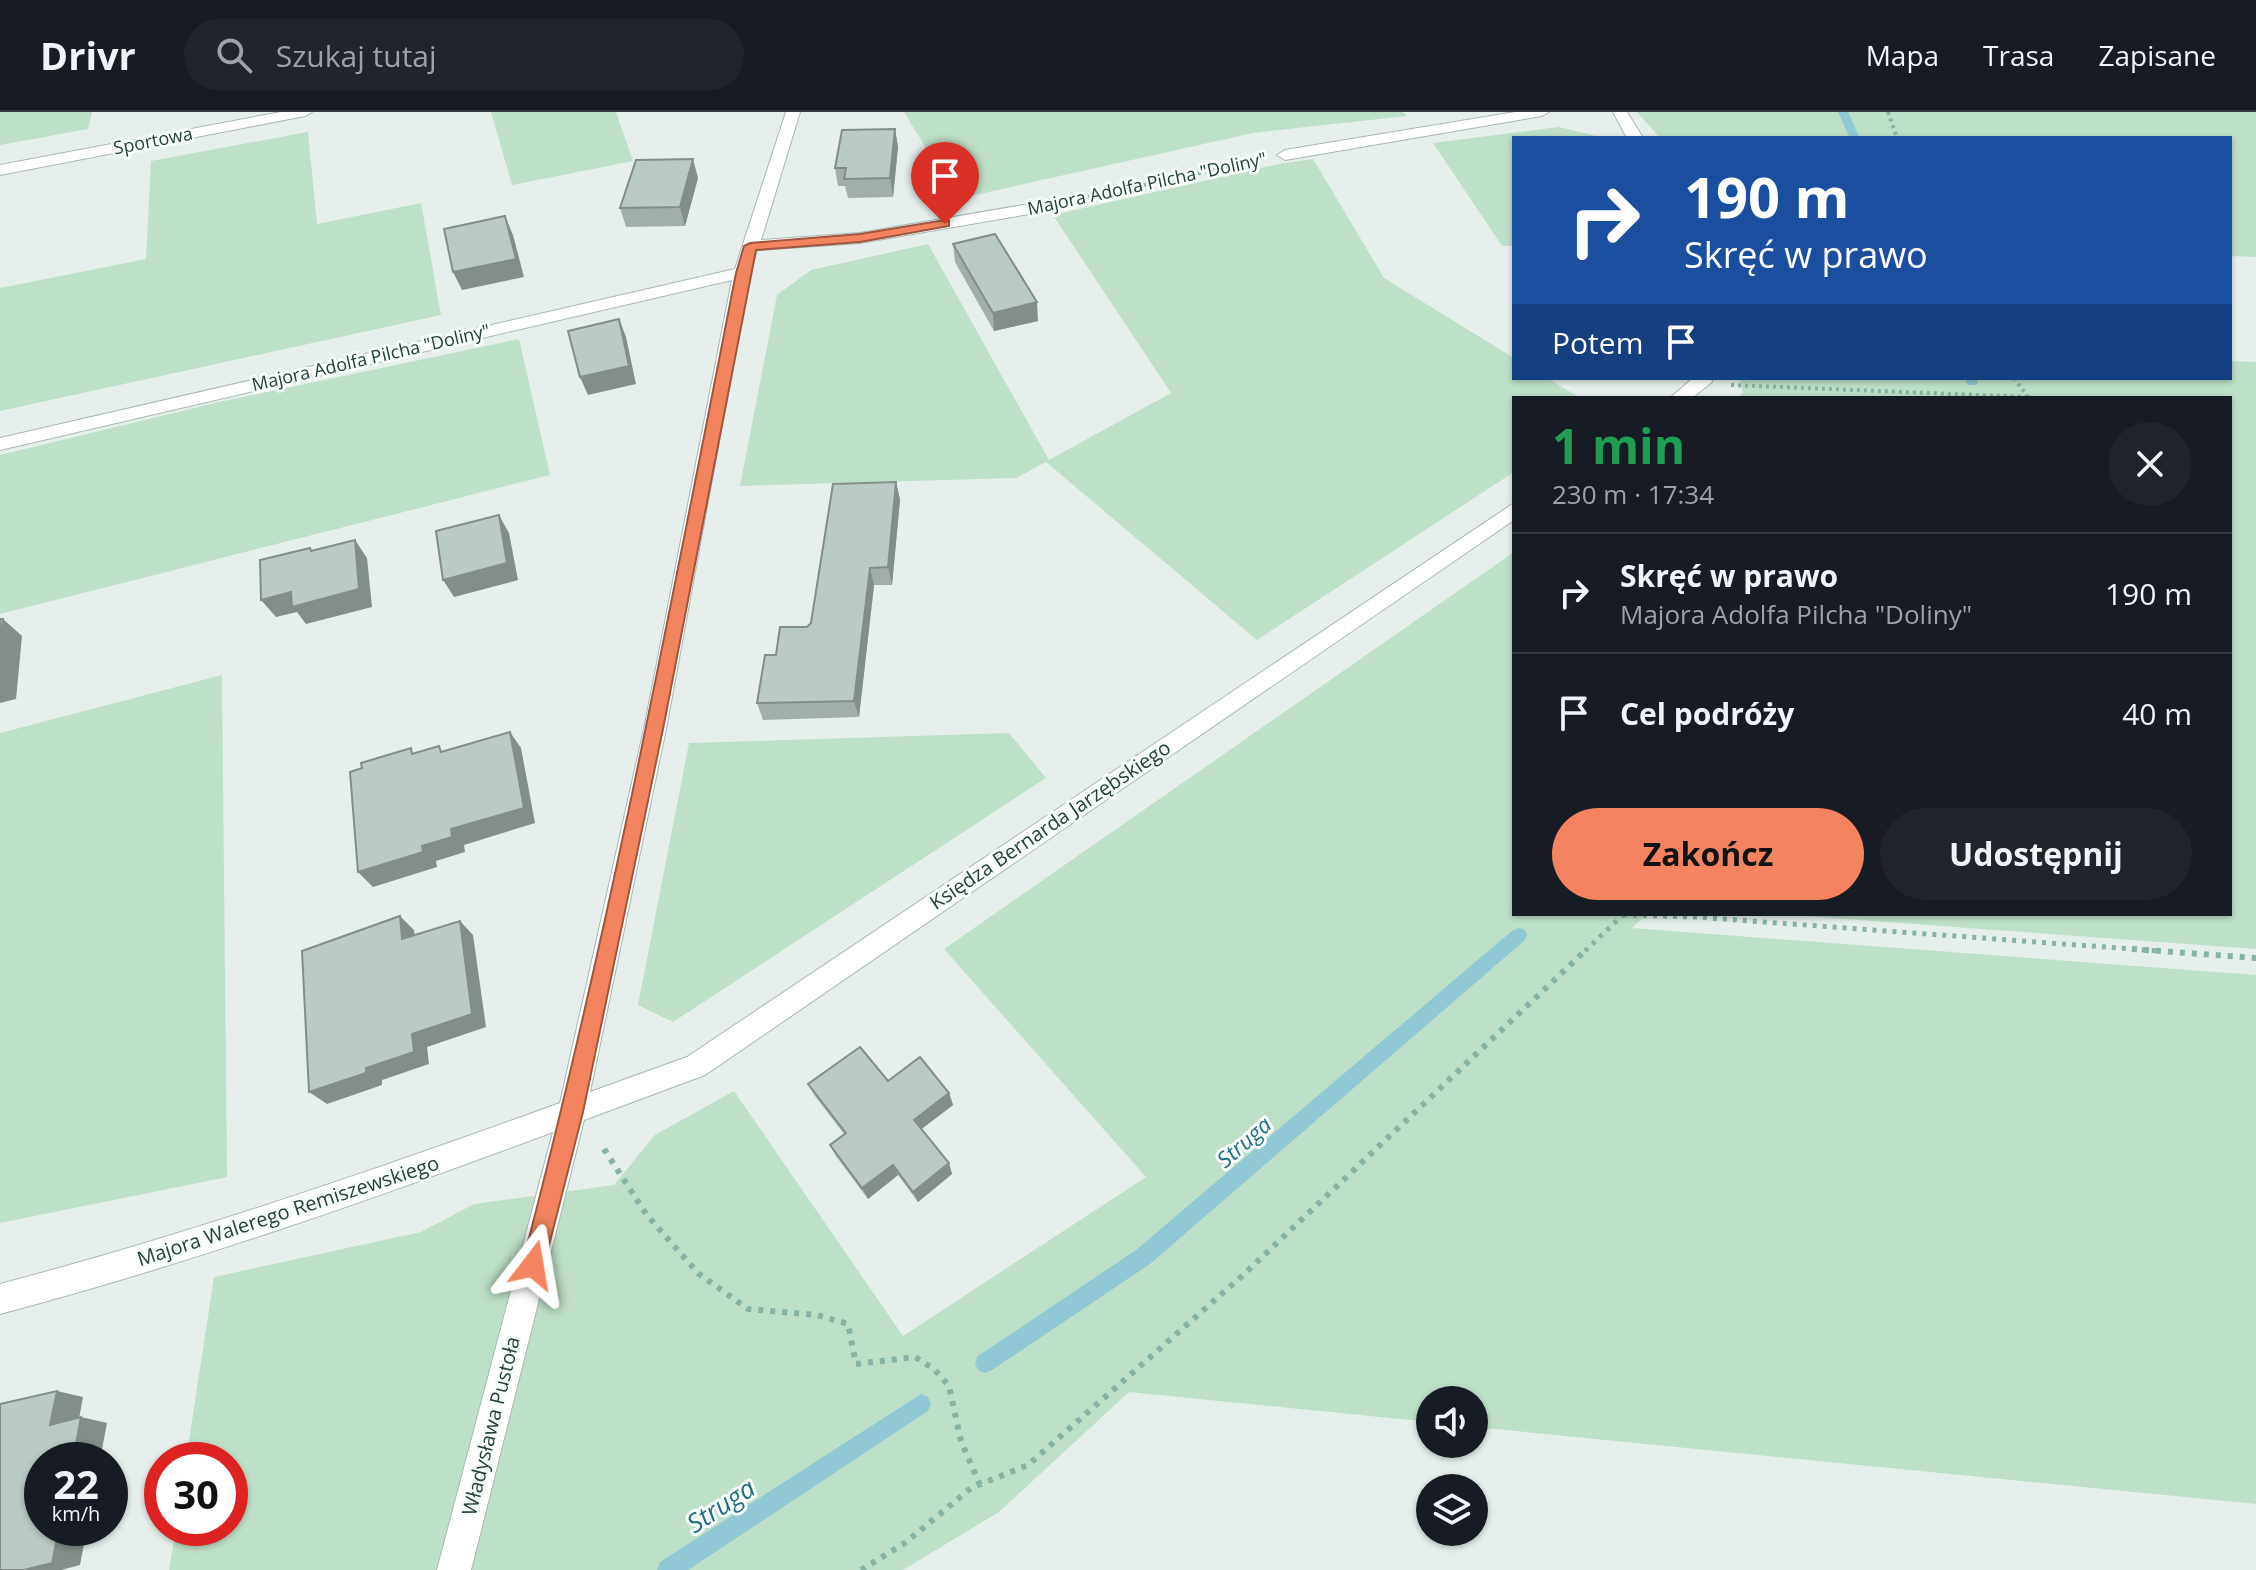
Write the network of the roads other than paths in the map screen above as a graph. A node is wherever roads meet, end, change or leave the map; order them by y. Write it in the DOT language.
graph roads {
  1 [pos="305,112"];
  2 [pos="793,112"];
  3 [pos="1542,112"];
  4 [pos="1620,112"];
  5 [pos="1634,136"];
  6 [pos="1285,155"];
  7 [pos="0,170"];
  8 [pos="1029,209"];
  9 [pos="750,246"];
  10 [pos="742,273"];
  11 [pos="1701,380"];
  12 [pos="1681,396"];
  13 [pos="0,444"];
  14 [pos="1512,511"];
  15 [pos="572,1112"];
  16 [pos="0,1299"];
  17 [pos="454,1570"];
  1 -- 7 [label="street, Sportowa"];
  2 -- 9 [label="street, Władysława Pustoła"];
  3 -- 6 [label="street, Majora Adolfa Pilcha \"Doliny\""];
  4 -- 5 [label="street"];
  8 -- 9 [label="street, Majora Adolfa Pilcha \"Doliny\""];
  9 -- 10 [label="street, Władysława Pustoła"];
  10 -- 13 [label="street, Majora Adolfa Pilcha \"Doliny\""];
  10 -- 15 [label="street, Władysława Pustoła"];
  11 -- 12 [label="street"];
  14 -- 15 [label="street, Księdza Bernarda Jarzębskiego"];
  15 -- 16 [label="street, Majora Walerego Remiszewskiego"];
  15 -- 17 [label="street, Władysława Pustoła"];
}
